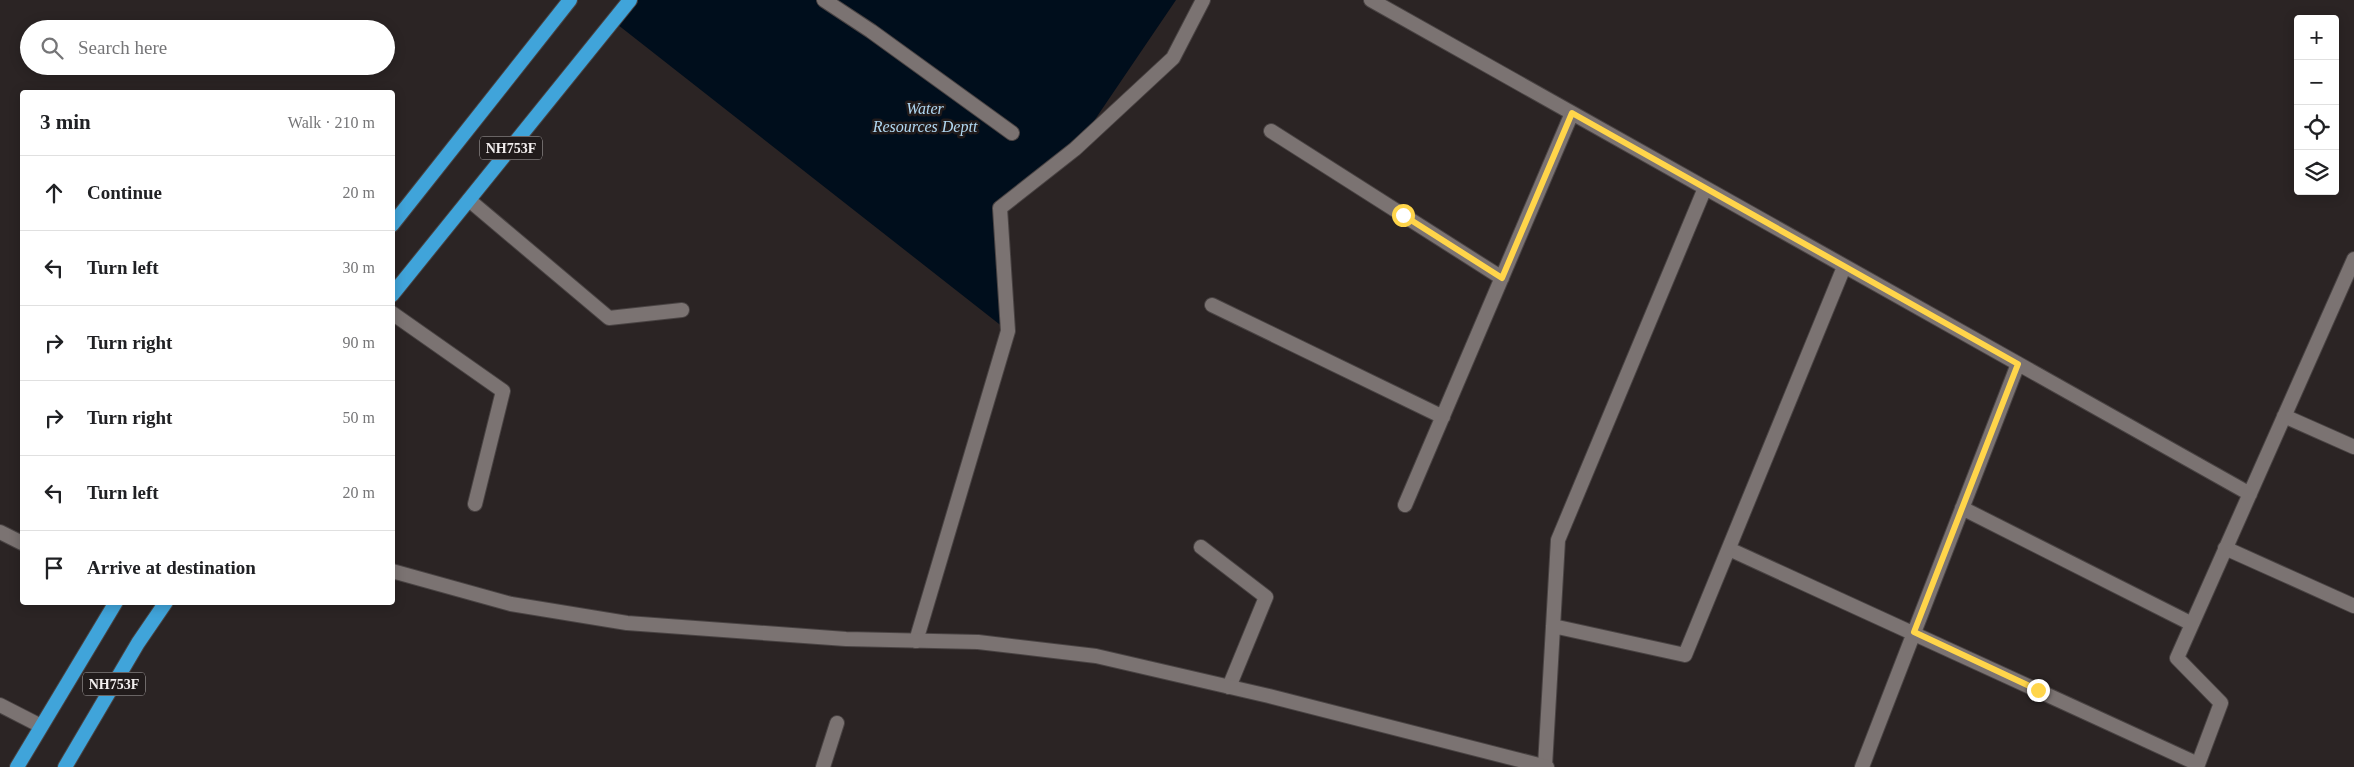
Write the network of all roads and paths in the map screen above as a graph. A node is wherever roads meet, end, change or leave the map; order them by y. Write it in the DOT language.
graph roads {
  1 [pos="570,0"];
  2 [pos="630,0"];
  3 [pos="824,0"];
  4 [pos="1203,0"];
  5 [pos="1371,0"];
  6 [pos="839,4"];
  7 [pos="1572,113"];
  8 [pos="1271,131"];
  9 [pos="1012,133"];
  10 [pos="1705,188"];
  11 [pos="469,200"];
  12 [pos="395,221"];
  13 [pos="2354,258"];
  14 [pos="1844,267"];
  15 [pos="1502,278"];
  16 [pos="395,291"];
  17 [pos="1212,305"];
  18 [pos="682,310"];
  19 [pos="395,315"];
  20 [pos="2018,364"];
  21 [pos="2284,416"];
  22 [pos="1442,417"];
  23 [pos="2354,447"];
  24 [pos="2250,494"];
  25 [pos="475,504"];
  26 [pos="1405,505"];
  27 [pos="1962,508"];
  28 [pos="0,532"];
  29 [pos="20,542"];
  30 [pos="1201,547"];
  31 [pos="2225,548"];
  32 [pos="1729,549"];
  33 [pos="395,572"];
  34 [pos="114,605"];
  35 [pos="164,605"];
  36 [pos="2354,606"];
  37 [pos="2192,624"];
  38 [pos="1553,626"];
  39 [pos="1914,632"];
  40 [pos="916,641"];
  41 [pos="1229,687"];
  42 [pos="0,705"];
  43 [pos="837,723"];
  44 [pos="41,726"];
  45 [pos="2198,766"];
  46 [pos="17,767"];
  47 [pos="65,767"];
  48 [pos="823,767"];
  49 [pos="1546,767"];
  50 [pos="1862,767"];
  1 -- 12 [label="highway, NH753F"];
  2 -- 11 [label="highway, NH753F"];
  3 -- 6 [label="street"];
  4 -- 40 [label="street"];
  5 -- 7 [label="street"];
  6 -- 9 [label="street"];
  7 -- 10 [label="street"];
  7 -- 15 [label="street"];
  8 -- 15 [label="street"];
  10 -- 14 [label="street"];
  10 -- 38 [label="street"];
  11 -- 16 [label="highway, NH753F"];
  11 -- 18 [label="street"];
  13 -- 21 [label="street"];
  14 -- 20 [label="street"];
  14 -- 32 [label="street"];
  15 -- 22 [label="street"];
  17 -- 22 [label="street"];
  19 -- 25 [label="street"];
  20 -- 24 [label="street"];
  20 -- 27 [label="street"];
  21 -- 23 [label="street"];
  21 -- 24 [label="street"];
  22 -- 26 [label="street"];
  24 -- 31 [label="street"];
  27 -- 37 [label="street"];
  27 -- 39 [label="street"];
  28 -- 29 [label="street"];
  30 -- 41 [label="street"];
  31 -- 36 [label="street"];
  31 -- 37 [label="street"];
  32 -- 38 [label="street"];
  32 -- 39 [label="street"];
  33 -- 40 [label="street"];
  34 -- 44 [label="highway, NH753F"];
  35 -- 47 [label="highway, NH753F"];
  37 -- 45 [label="street"];
  38 -- 49 [label="street"];
  39 -- 45 [label="street"];
  39 -- 50 [label="street"];
  40 -- 41 [label="street"];
  41 -- 49 [label="street"];
  42 -- 44 [label="street"];
  43 -- 48 [label="street"];
  44 -- 46 [label="highway, NH753F"];
}
